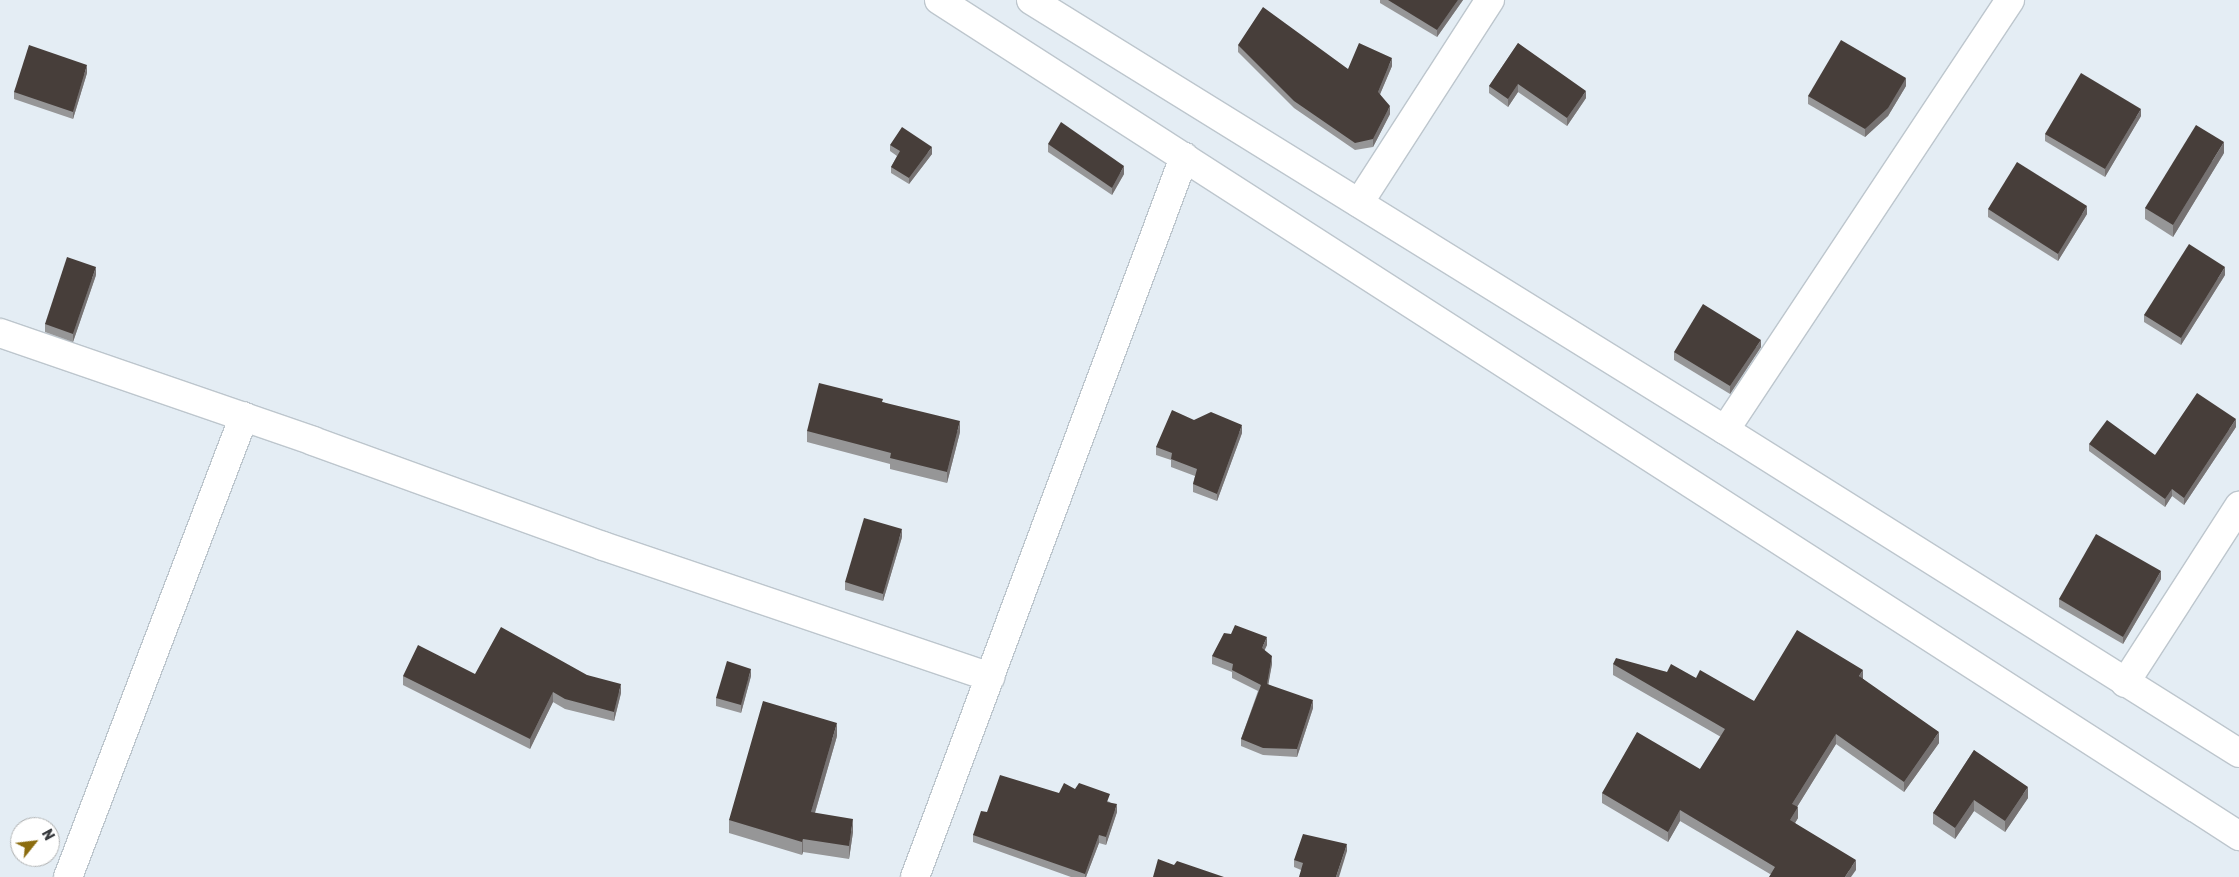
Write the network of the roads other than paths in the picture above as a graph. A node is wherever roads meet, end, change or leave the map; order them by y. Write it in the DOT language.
graph roads {
  1 [pos="939,0"];
  2 [pos="1032,0"];
  3 [pos="1490,0"];
  4 [pos="2010,0"];
  5 [pos="1184,157"];
  6 [pos="1359,203"];
  7 [pos="0,333"];
  8 [pos="244,417"];
  9 [pos="1725,430"];
  10 [pos="2239,506"];
  11 [pos="990,677"];
  12 [pos="2125,683"];
  13 [pos="2239,754"];
  14 [pos="2239,836"];
  15 [pos="68,877"];
  16 [pos="915,877"];
  1 -- 5 [label="street"];
  2 -- 6 [label="street"];
  3 -- 6 [label="street"];
  4 -- 9 [label="street"];
  5 -- 11 [label="street"];
  5 -- 14 [label="street"];
  6 -- 9 [label="street"];
  7 -- 8 [label="street"];
  8 -- 11 [label="street"];
  8 -- 15 [label="street"];
  9 -- 12 [label="street"];
  10 -- 12 [label="street"];
  11 -- 16 [label="street"];
  12 -- 13 [label="street"];
}
